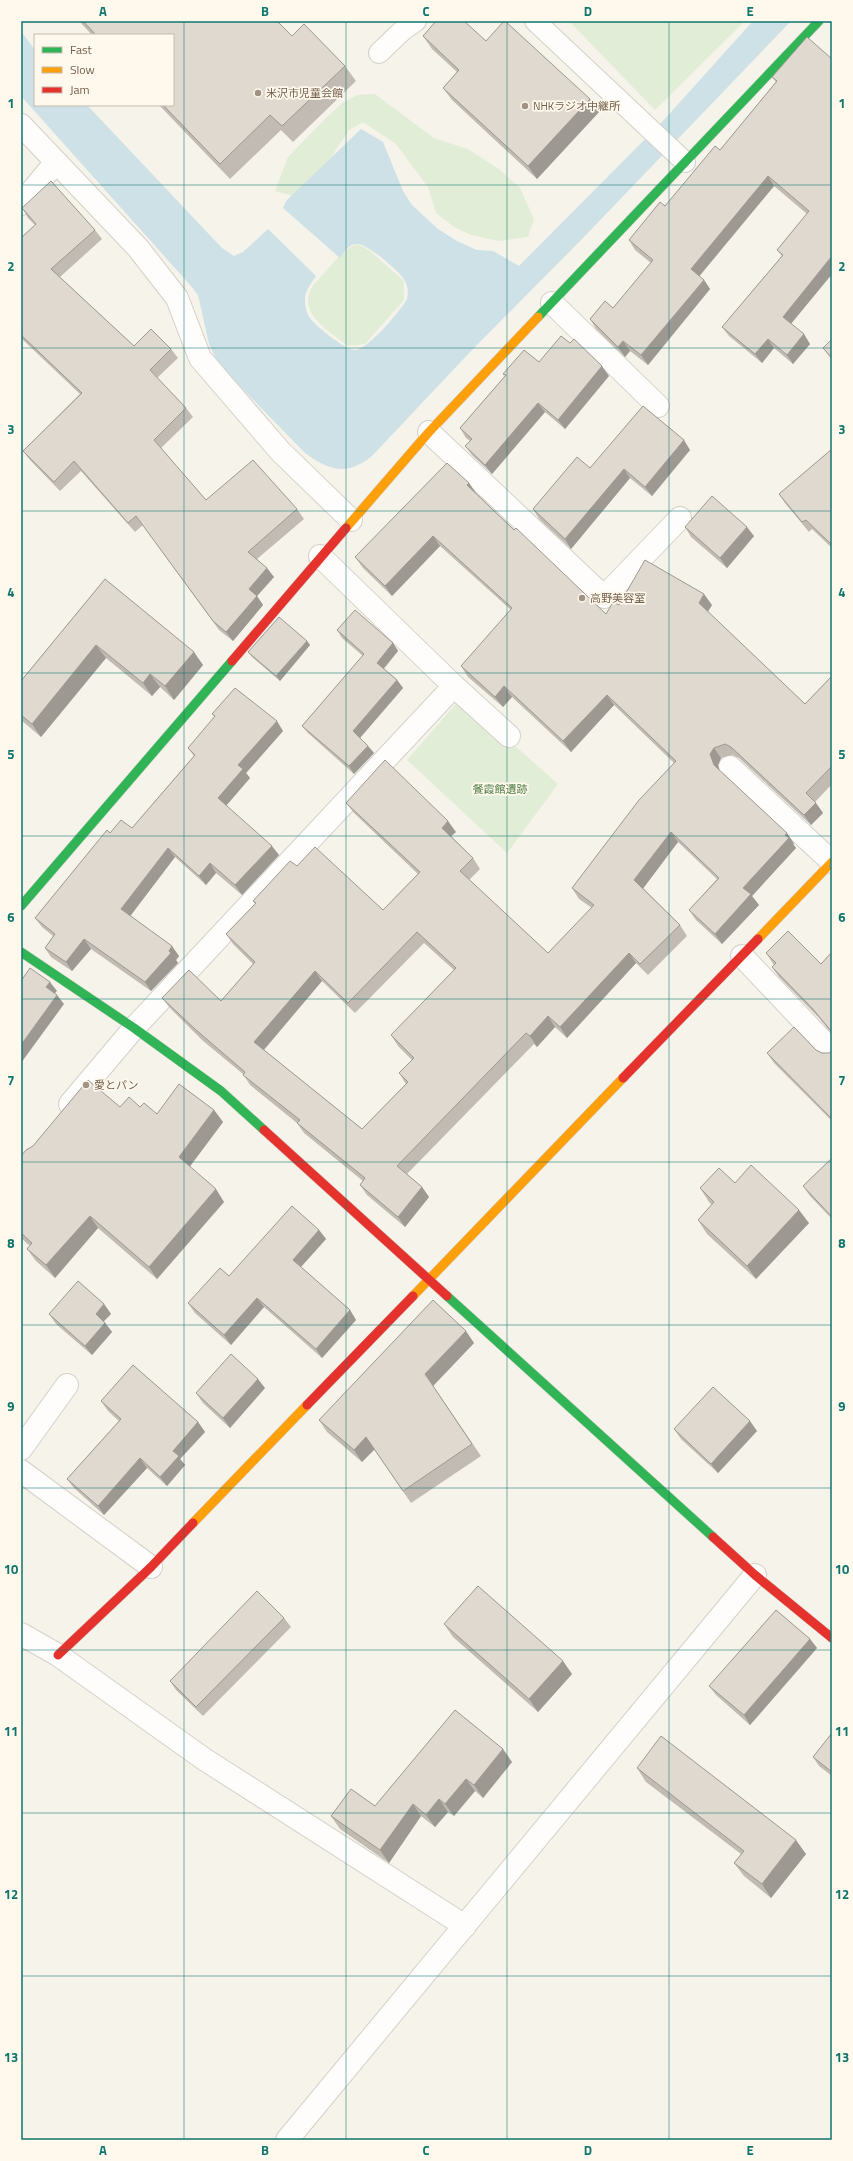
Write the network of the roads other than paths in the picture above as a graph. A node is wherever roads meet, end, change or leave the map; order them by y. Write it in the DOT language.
graph roads {
  1 [pos="416,21"];
  2 [pos="535,21"];
  3 [pos="819,21"];
  4 [pos="379,53"];
  5 [pos="21,125"];
  6 [pos="56,162"];
  7 [pos="685,162"];
  8 [pos="21,204"];
  9 [pos="552,303"];
  10 [pos="658,406"];
  11 [pos="429,432"];
  12 [pos="680,518"];
  13 [pos="352,520"];
  14 [pos="320,556"];
  15 [pos="454,686"];
  16 [pos="509,736"];
  17 [pos="730,767"];
  18 [pos="832,862"];
  19 [pos="21,906"];
  20 [pos="21,952"];
  21 [pos="742,956"];
  22 [pos="134,1028"];
  23 [pos="832,1051"];
  24 [pos="58,1119"];
  25 [pos="429,1280"];
  26 [pos="67,1385"];
  27 [pos="21,1449"];
  28 [pos="21,1471"];
  29 [pos="151,1567"];
  30 [pos="755,1575"];
  31 [pos="829,1630"];
  32 [pos="21,1634"];
  33 [pos="58,1655"];
  34 [pos="465,1926"];
  35 [pos="287,2140"];
  1 -- 4 [label="lane"];
  2 -- 7 [label="lane"];
  3 -- 7 [label="street"];
  5 -- 6 [label="street"];
  6 -- 8 [label="street"];
  6 -- 13 [label="street"];
  7 -- 9 [label="street"];
  9 -- 10 [label="street"];
  9 -- 11 [label="street"];
  11 -- 12 [label="street"];
  11 -- 13 [label="street"];
  13 -- 14 [label="street"];
  14 -- 15 [label="street"];
  14 -- 19 [label="street"];
  15 -- 16 [label="street"];
  15 -- 22 [label="street"];
  17 -- 18 [label="street"];
  18 -- 21 [label="street"];
  20 -- 22 [label="street"];
  21 -- 23 [label="street"];
  21 -- 25 [label="street"];
  22 -- 24 [label="street"];
  22 -- 25 [label="street"];
  25 -- 29 [label="street"];
  25 -- 30 [label="street"];
  26 -- 27 [label="street"];
  28 -- 29 [label="street"];
  29 -- 33 [label="street"];
  30 -- 31 [label="street"];
  30 -- 34 [label="street"];
  32 -- 33 [label="street"];
  33 -- 34 [label="street"];
  34 -- 35 [label="street"];
}
